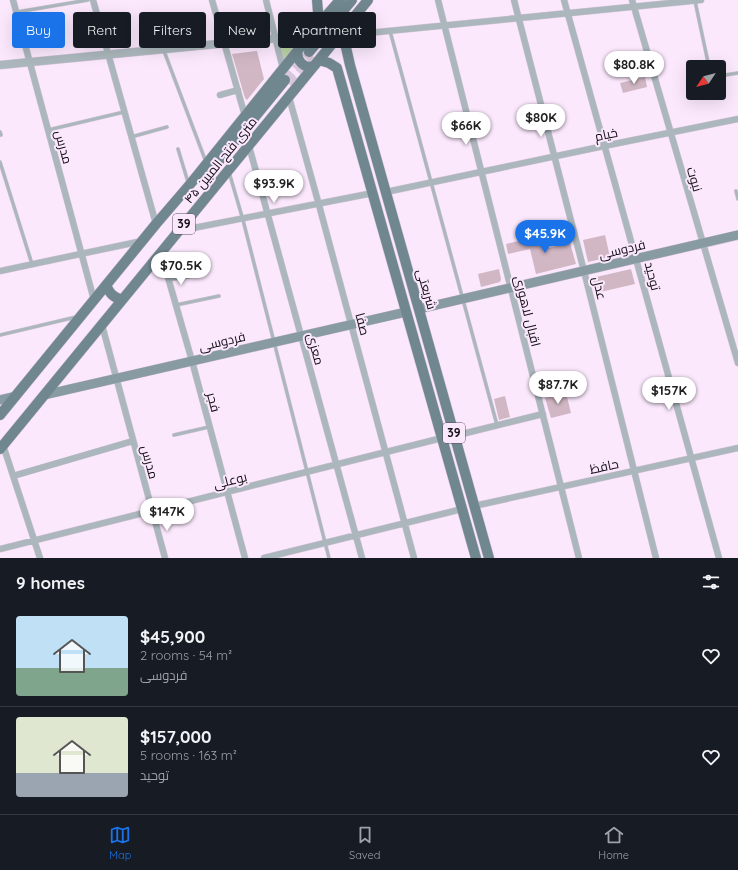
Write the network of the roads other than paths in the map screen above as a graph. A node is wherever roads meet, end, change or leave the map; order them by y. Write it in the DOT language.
graph roads {
  1 [pos="14,0"];
  2 [pos="88,0"];
  3 [pos="93,0"];
  4 [pos="212,0"];
  5 [pos="266,0"];
  6 [pos="317,0"];
  7 [pos="340,0"];
  8 [pos="352,0"];
  9 [pos="361,0"];
  10 [pos="368,0"];
  11 [pos="438,0"];
  12 [pos="514,0"];
  13 [pos="564,0"];
  14 [pos="698,0"];
  15 [pos="633,3"];
  16 [pos="17,12"];
  17 [pos="216,12"];
  18 [pos="318,12"];
  19 [pos="330,12"];
  20 [pos="358,12"];
  21 [pos="568,13"];
  22 [pos="519,18"];
  23 [pos="445,25"];
  24 [pos="390,31"];
  25 [pos="376,32"];
  26 [pos="270,38"];
  27 [pos="275,38"];
  28 [pos="278,38"];
  29 [pos="214,44"];
  30 [pos="26,48"];
  31 [pos="226,48"];
  32 [pos="311,48"];
  33 [pos="322,48"];
  34 [pos="346,48"];
  35 [pos="164,49"];
  36 [pos="108,54"];
  37 [pos="311,57"];
  38 [pos="708,60"];
  39 [pos="30,62"];
  40 [pos="0,65"];
  41 [pos="350,65"];
  42 [pos="337,68"];
  43 [pos="738,73"];
  44 [pos="726,75"];
  45 [pos="287,83"];
  46 [pos="238,90"];
  47 [pos="220,95"];
  48 [pos="124,112"];
  49 [pos="245,116"];
  50 [pos="738,119"];
  51 [pos="167,127"];
  52 [pos="48,130"];
  53 [pos="670,132"];
  54 [pos="131,137"];
  55 [pos="249,146"];
  56 [pos="604,146"];
  57 [pos="178,149"];
  58 [pos="555,156"];
  59 [pos="0,162"];
  60 [pos="207,163"];
  61 [pos="229,170"];
  62 [pos="482,171"];
  63 [pos="4,176"];
  64 [pos="0,178"];
  65 [pos="431,182"];
  66 [pos="191,184"];
  67 [pos="736,191"];
  68 [pos="386,192"];
  69 [pos="373,194"];
  70 [pos="209,195"];
  71 [pos="738,199"];
  72 [pos="319,205"];
  73 [pos="269,215"];
  74 [pos="243,220"];
  75 [pos="156,224"];
  76 [pos="178,231"];
  77 [pos="738,236"];
  78 [pos="142,241"];
  79 [pos="703,244"];
  80 [pos="161,253"];
  81 [pos="82,254"];
  82 [pos="636,259"];
  83 [pos="32,264"];
  84 [pos="0,271"];
  85 [pos="584,271"];
  86 [pos="190,275"];
  87 [pos="169,278"];
  88 [pos="106,285"];
  89 [pos="511,288"];
  90 [pos="219,296"];
  91 [pos="463,299"];
  92 [pos="94,300"];
  93 [pos="122,300"];
  94 [pos="176,306"];
  95 [pos="419,309"];
  96 [pos="406,312"];
  97 [pos="80,316"];
  98 [pos="352,324"];
  99 [pos="102,325"];
  100 [pos="0,335"];
  101 [pos="302,336"];
  102 [pos="274,342"];
  103 [pos="192,361"];
  104 [pos="738,363"];
  105 [pos="116,379"];
  106 [pos="44,395"];
  107 [pos="16,396"];
  108 [pos="0,400"];
  109 [pos="543,414"];
  110 [pos="0,415"];
  111 [pos="497,425"];
  112 [pos="209,426"];
  113 [pos="174,435"];
  114 [pos="454,436"];
  115 [pos="442,438"];
  116 [pos="134,441"];
  117 [pos="1,447"];
  118 [pos="738,448"];
  119 [pos="386,452"];
  120 [pos="691,458"];
  121 [pos="336,465"];
  122 [pos="634,471"];
  123 [pos="307,472"];
  124 [pos="13,476"];
  125 [pos="561,487"];
  126 [pos="227,492"];
  127 [pos="474,506"];
  128 [pos="462,509"];
  129 [pos="152,511"];
  130 [pos="405,523"];
  131 [pos="356,536"];
  132 [pos="34,541"];
  133 [pos="325,543"];
  134 [pos="0,549"];
  135 [pos="40,558"];
  136 [pos="165,558"];
  137 [pos="245,558"];
  138 [pos="264,558"];
  139 [pos="329,558"];
  140 [pos="362,558"];
  141 [pos="414,558"];
  142 [pos="476,558"];
  143 [pos="489,558"];
  144 [pos="579,558"];
  145 [pos="656,558"];
  146 [pos="719,558"];
  1 -- 16 [label="street, مدرس"];
  2 -- 16 [label="lane"];
  3 -- 36 [label="street"];
  4 -- 17 [label="street"];
  5 -- 27 [label="street, صفا"];
  6 -- 18 [label="main road"];
  7 -- 19 [label="main road, ۴۵ متری فتح المبین / 39"];
  8 -- 37 [label="main road, 39"];
  9 -- 37 [label="main road, 39"];
  10 -- 20 [label="main road, ۴۵ متری فتح المبین / 39"];
  11 -- 23 [label="street, اقبال لاهوری"];
  12 -- 22 [label="street, عدل"];
  13 -- 21 [label="street, توحید"];
  14 -- 15 [label="street"];
  14 -- 38 [label="lane"];
  15 -- 21 [label="street"];
  15 -- 53 [label="street, نبوت"];
  21 -- 22 [label="street"];
  21 -- 56 [label="street, توحید"];
  22 -- 23 [label="street"];
  22 -- 58 [label="street, عدل"];
  23 -- 24 [label="street"];
  23 -- 62 [label="street, اقبال لاهوری"];
  24 -- 25 [label="street"];
  24 -- 65 [label="lane"];
  26 -- 27 [label="street"];
  27 -- 28 [label="street"];
  27 -- 45 [label="street, صفا"];
  29 -- 35 [label="street"];
  30 -- 39 [label="street, مدرس"];
  31 -- 46 [label="street"];
  32 -- 37 [label="main road, ۴۵ متری فتح المبین / 39"];
  33 -- 37 [label="main road, ۴۵ متری فتح المبین / 39"];
  34 -- 41 [label="main road, شریعتی / 39"];
  35 -- 36 [label="street"];
  35 -- 60 [label="lane"];
  36 -- 39 [label="street"];
  36 -- 48 [label="street"];
  37 -- 42 [label="main road"];
  37 -- 45 [label="main road, ۴۵ متری فتح المبین / 39"];
  37 -- 45 [label="main road, ۴۵ متری فتح المبین / 39"];
  39 -- 40 [label="street"];
  39 -- 52 [label="street, مدرس"];
  41 -- 42 [label="main road"];
  41 -- 68 [label="main road, شریعتی / 39"];
  42 -- 69 [label="main road, شریعتی / 39"];
  43 -- 44 [label="lane"];
  45 -- 49 [label="main road, ۴۵ متری فتح المبین / 39"];
  45 -- 55 [label="main road, ۴۵ متری فتح المبین / 39"];
  45 -- 66 [label="main road, 39"];
  45 -- 70 [label="main road, 39"];
  45 -- 72 [label="street, صفا"];
  46 -- 47 [label="street"];
  46 -- 49 [label="street"];
  48 -- 52 [label="lane"];
  48 -- 54 [label="street"];
  49 -- 60 [label="main road, ۴۵ متری فتح المبین / 39"];
  50 -- 53 [label="street, خیام"];
  51 -- 54 [label="lane"];
  52 -- 81 [label="street, مدرس"];
  53 -- 56 [label="street, خیام"];
  53 -- 79 [label="street, نبوت"];
  54 -- 75 [label="street"];
  55 -- 61 [label="main road, ۴۵ متری فتح المبین / 39"];
  55 -- 73 [label="street, معزی"];
  56 -- 58 [label="street, خیام"];
  56 -- 82 [label="street, توحید"];
  57 -- 66 [label="lane"];
  58 -- 62 [label="street, خیام"];
  58 -- 85 [label="street, عدل"];
  59 -- 63 [label="lane"];
  60 -- 66 [label="main road, ۴۵ متری فتح المبین / 39"];
  61 -- 70 [label="main road, ۴۵ متری فتح المبین / 39"];
  61 -- 74 [label="lane"];
  62 -- 65 [label="street, خیام"];
  62 -- 89 [label="street, اقبال لاهوری"];
  63 -- 64 [label="lane"];
  63 -- 83 [label="lane"];
  65 -- 68 [label="street, خیام"];
  65 -- 91 [label="lane"];
  66 -- 75 [label="main road, ۴۵ متری فتح المبین / 39"];
  67 -- 71 [label="lane"];
  68 -- 95 [label="main road, شریعتی / 39"];
  69 -- 72 [label="street"];
  69 -- 96 [label="main road, شریعتی / 39"];
  70 -- 76 [label="main road, ۴۵ متری فتح المبین / 39"];
  72 -- 73 [label="street"];
  72 -- 98 [label="street, صفا"];
  73 -- 74 [label="street"];
  73 -- 101 [label="street, معزی"];
  74 -- 76 [label="street"];
  74 -- 102 [label="lane"];
  75 -- 78 [label="main road, ۴۵ متری فتح المبین / 39"];
  76 -- 80 [label="main road, ۴۵ متری فتح المبین / 39"];
  77 -- 79 [label="main road, فردوسی"];
  78 -- 81 [label="street"];
  78 -- 88 [label="main road, ۴۵ متری فتح المبین / 39"];
  79 -- 82 [label="main road, فردوسی"];
  79 -- 104 [label="street, نبوت"];
  80 -- 87 [label="street, فجر"];
  80 -- 93 [label="main road, ۴۵ متری فتح المبین / 39"];
  81 -- 83 [label="street"];
  81 -- 92 [label="street, مدرس"];
  82 -- 85 [label="main road, فردوسی"];
  82 -- 120 [label="street, توحید"];
  83 -- 84 [label="street"];
  85 -- 89 [label="main road, فردوسی"];
  85 -- 122 [label="street, عدل"];
  86 -- 87 [label="street"];
  87 -- 94 [label="street, فجر"];
  88 -- 92 [label="main road, ۴۵ متری فتح المبین / 39"];
  88 -- 93 [label="main road"];
  89 -- 91 [label="main road, فردوسی"];
  89 -- 109 [label="street, اقبال لاهوری"];
  90 -- 94 [label="lane"];
  91 -- 95 [label="main road, فردوسی"];
  91 -- 111 [label="lane"];
  92 -- 97 [label="main road, ۴۵ متری فتح المبین / 39"];
  93 -- 99 [label="main road, ۴۵ متری فتح المبین / 39"];
  94 -- 103 [label="street, فجر"];
  95 -- 96 [label="main road"];
  95 -- 114 [label="main road, شریعتی / 39"];
  96 -- 98 [label="main road, فردوسی"];
  96 -- 115 [label="main road, شریعتی / 39"];
  97 -- 100 [label="lane"];
  97 -- 107 [label="main road, ۴۵ متری فتح المبین / 39"];
  98 -- 101 [label="main road, فردوسی"];
  98 -- 119 [label="street, صفا"];
  99 -- 105 [label="street, مدرس"];
  99 -- 106 [label="main road, ۴۵ متری فتح المبین / 39"];
  101 -- 102 [label="main road, فردوسی"];
  101 -- 121 [label="street, معزی"];
  102 -- 103 [label="main road, فردوسی"];
  102 -- 123 [label="lane"];
  103 -- 105 [label="main road, فردوسی"];
  103 -- 112 [label="street, فجر"];
  105 -- 106 [label="main road, فردوسی"];
  105 -- 116 [label="street, مدرس"];
  106 -- 117 [label="main road, ۴۵ متری فتح المبین / 39"];
  107 -- 108 [label="main road"];
  107 -- 110 [label="main road, ۴۵ متری فتح المبین / 39"];
  109 -- 111 [label="street"];
  109 -- 125 [label="street, اقبال لاهوری"];
  111 -- 114 [label="street"];
  112 -- 113 [label="lane"];
  112 -- 126 [label="street, فجر"];
  114 -- 127 [label="main road, شریعتی / 39"];
  115 -- 119 [label="street, بوعلی"];
  115 -- 128 [label="main road, شریعتی / 39"];
  116 -- 124 [label="street"];
  116 -- 129 [label="street, مدرس"];
  117 -- 124 [label="street"];
  118 -- 120 [label="street, حافظ"];
  119 -- 121 [label="street, بوعلی"];
  119 -- 130 [label="street, صفا"];
  120 -- 122 [label="street, حافظ"];
  120 -- 146 [label="street, توحید"];
  121 -- 123 [label="street, بوعلی"];
  121 -- 131 [label="street, معزی"];
  122 -- 125 [label="street, حافظ"];
  122 -- 145 [label="street, عدل"];
  123 -- 126 [label="street, بوعلی"];
  123 -- 133 [label="lane"];
  124 -- 132 [label="street"];
  125 -- 127 [label="street, حافظ"];
  125 -- 144 [label="street, اقبال لاهوری"];
  126 -- 129 [label="street, بوعلی"];
  126 -- 137 [label="street, فجر"];
  127 -- 143 [label="main road, شریعتی / 39"];
  128 -- 130 [label="street"];
  128 -- 142 [label="main road, شریعتی / 39"];
  129 -- 132 [label="street, بوعلی"];
  129 -- 136 [label="street, مدرس"];
  130 -- 131 [label="street"];
  130 -- 141 [label="street, صفا"];
  131 -- 133 [label="street"];
  131 -- 140 [label="street, معزی"];
  132 -- 134 [label="street, بوعلی"];
  132 -- 135 [label="street"];
  133 -- 138 [label="street"];
  133 -- 139 [label="lane"];
}
